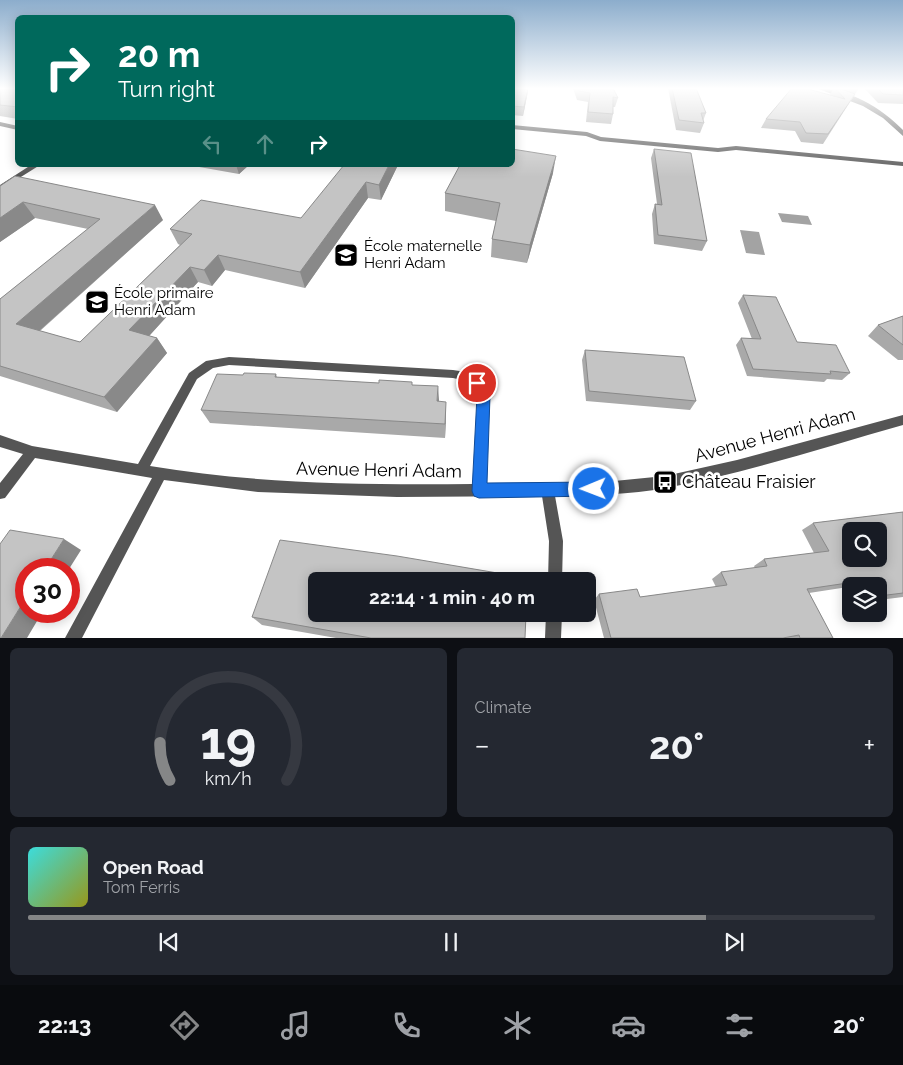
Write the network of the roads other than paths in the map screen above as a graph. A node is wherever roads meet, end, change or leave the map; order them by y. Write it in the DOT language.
graph roads {
  1 [pos="887,118"];
  2 [pos="0,124"];
  3 [pos="15,127"];
  4 [pos="515,127"];
  5 [pos="903,134"];
  6 [pos="903,164"];
  7 [pos="33,167"];
  8 [pos="0,188"];
  9 [pos="903,420"];
  10 [pos="0,441"];
  11 [pos="32,452"];
  12 [pos="141,470"];
  13 [pos="161,474"];
  14 [pos="548,490"];
  15 [pos="479,491"];
  16 [pos="0,493"];
  17 [pos="555,572"];
  18 [pos="554,622"];
  19 [pos="73,638"];
  20 [pos="554,638"];
  1 -- 5 [label="street"];
  2 -- 3 [label="street"];
  4 -- 6 [label="street"];
  7 -- 8 [label="street"];
  9 -- 14 [label="street, Avenue Henri Adam"];
  10 -- 11 [label="street, Avenue Henri Adam"];
  11 -- 12 [label="street, Avenue Henri Adam"];
  11 -- 16 [label="street"];
  12 -- 13 [label="street, Avenue Henri Adam"];
  12 -- 15 [label="street"];
  13 -- 15 [label="street, Avenue Henri Adam"];
  13 -- 19 [label="street"];
  14 -- 15 [label="street, Avenue Henri Adam"];
  14 -- 17 [label="street"];
  18 -- 20 [label="street"];
}
